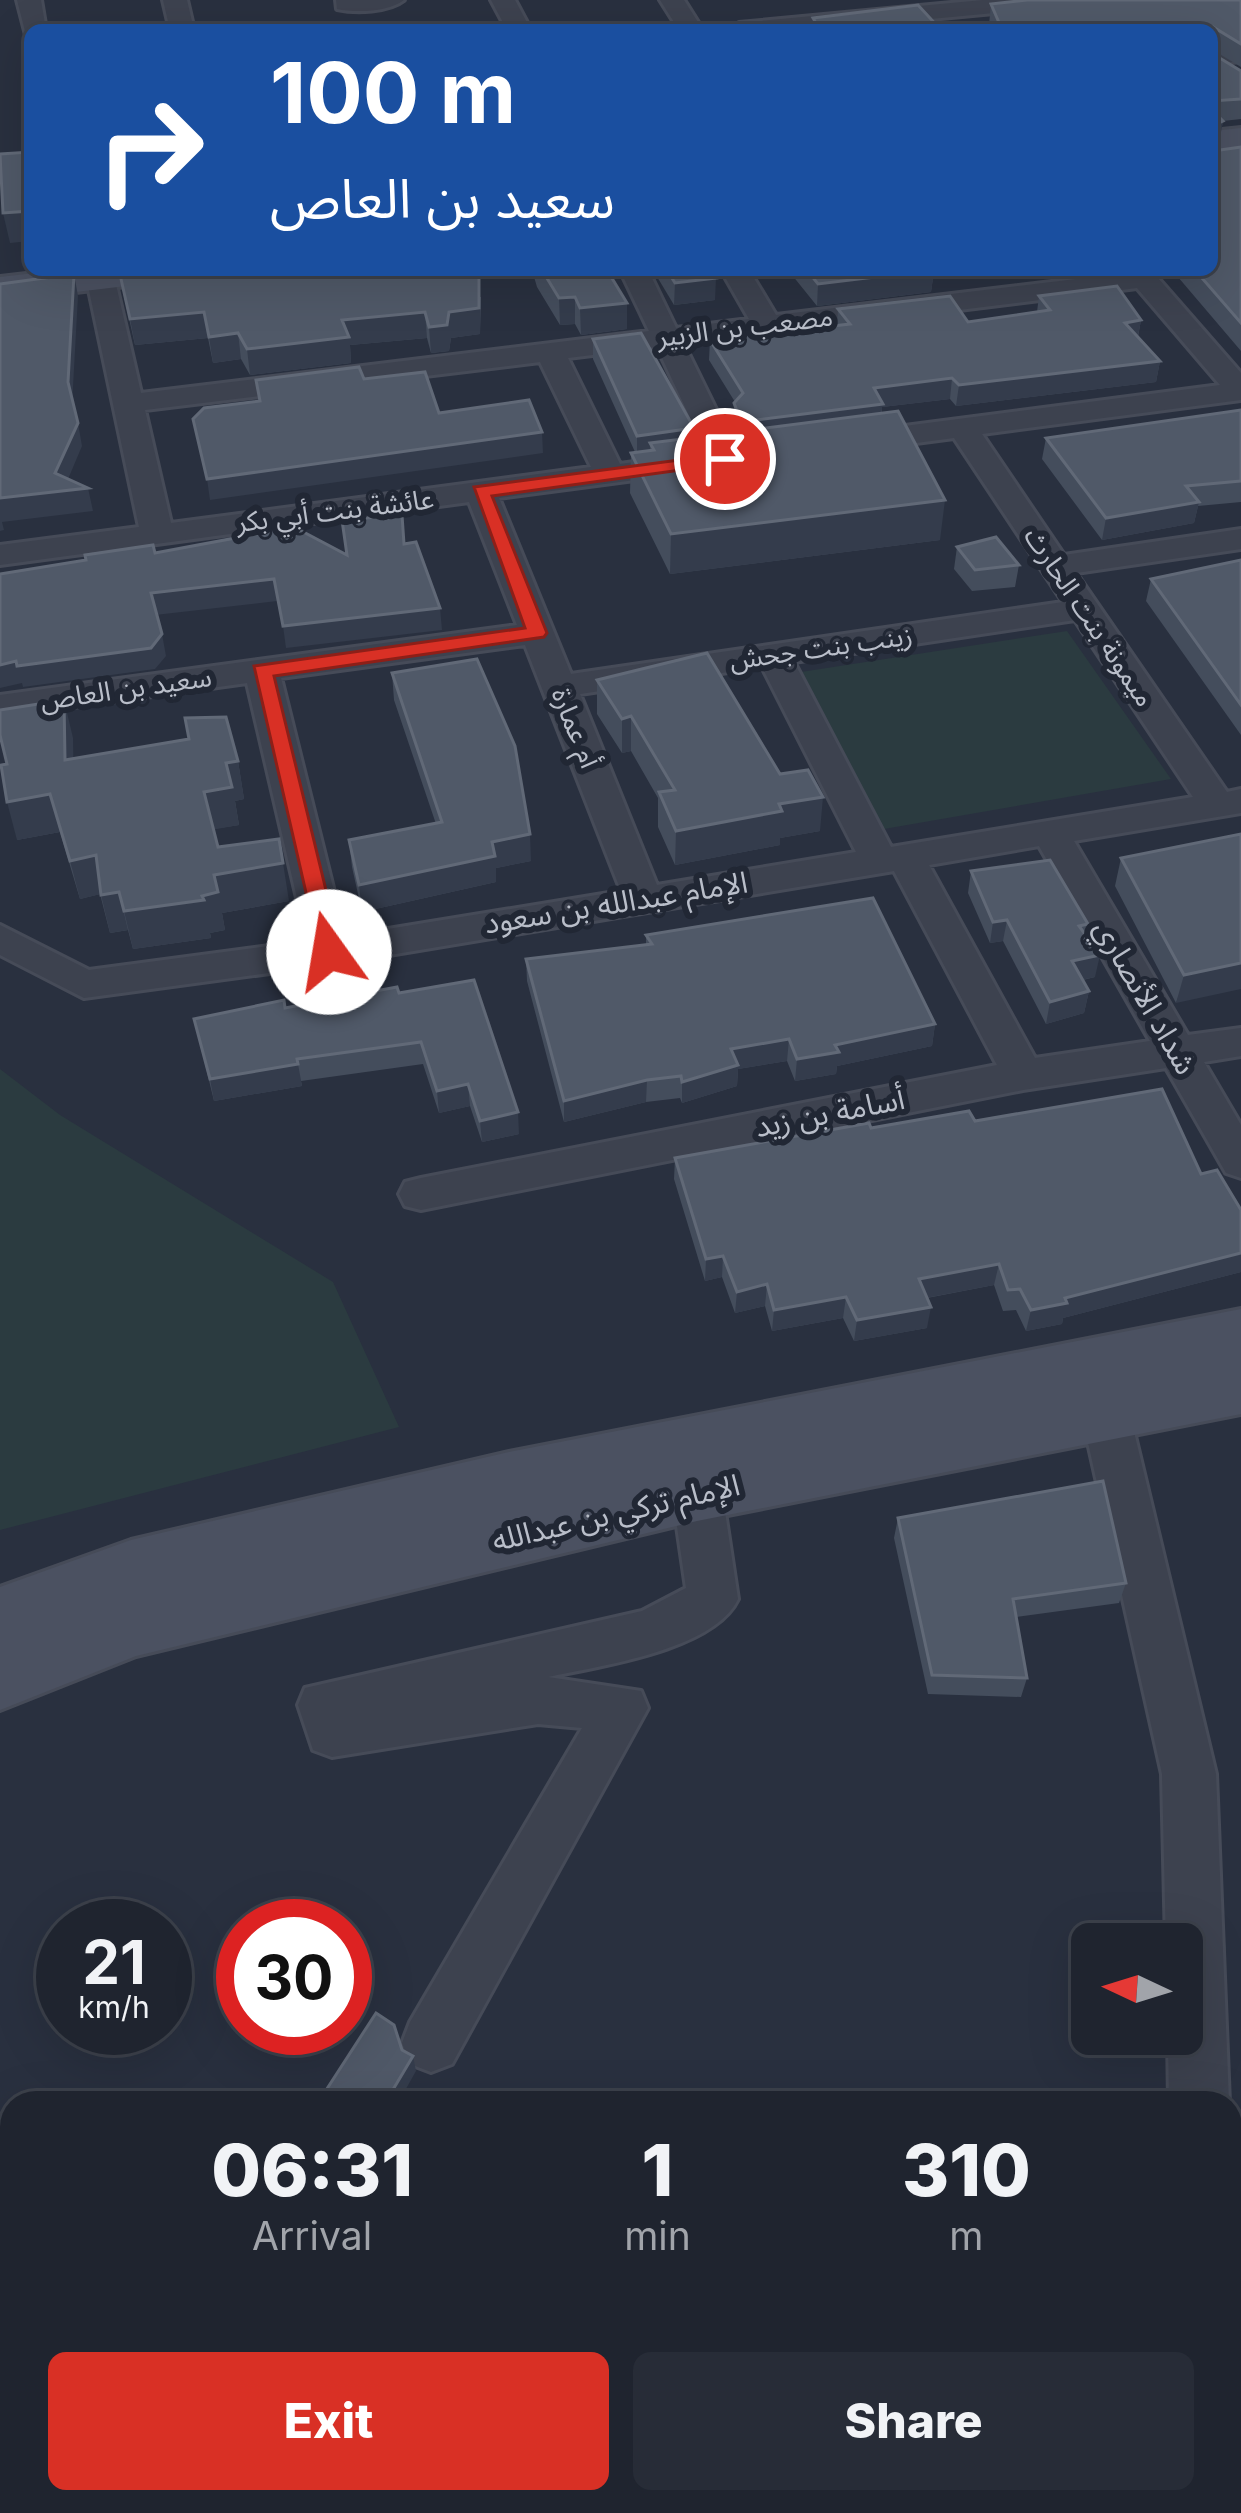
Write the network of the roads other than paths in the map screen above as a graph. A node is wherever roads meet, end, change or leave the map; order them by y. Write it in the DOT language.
graph roads {
  1 [pos="392,0"];
  2 [pos="1057,0"];
  3 [pos="345,2"];
  4 [pos="935,21"];
  5 [pos="870,24"];
  6 [pos="1218,63"];
  7 [pos="1241,86"];
  8 [pos="100,276"];
  9 [pos="637,276"];
  10 [pos="738,276"];
  11 [pos="1125,276"];
  12 [pos="1142,276"];
  13 [pos="0,289"];
  14 [pos="766,324"];
  15 [pos="668,337"];
  16 [pos="550,352"];
  17 [pos="1241,391"];
  18 [pos="132,403"];
  19 [pos="962,428"];
  20 [pos="725,459"];
  21 [pos="610,474"];
  22 [pos="481,491"];
  23 [pos="157,534"];
  24 [pos="1241,539"];
  25 [pos="0,555"];
  26 [pos="1054,566"];
  27 [pos="1084,610"];
  28 [pos="537,633"];
  29 [pos="773,655"];
  30 [pos="262,671"];
  31 [pos="558,687"];
  32 [pos="0,706"];
  33 [pos="1229,803"];
  34 [pos="1050,832"];
  35 [pos="892,859"];
  36 [pos="643,898"];
  37 [pos="0,938"];
  38 [pos="329,952"];
  39 [pos="1241,1042"];
  40 [pos="1176,1053"];
  41 [pos="1023,1075"];
  42 [pos="1241,1162"];
  43 [pos="421,1194"];
  44 [pos="1241,1335"];
  45 [pos="1241,1387"];
  46 [pos="1105,1412"];
  47 [pos="697,1492"];
  48 [pos="0,1618"];
  49 [pos="0,1677"];
  50 [pos="431,2043"];
  51 [pos="1199,2091"];
  1 -- 3 [label="street"];
  2 -- 4 [label="street"];
  4 -- 5 [label="street"];
  6 -- 7 [label="street"];
  8 -- 13 [label="street"];
  8 -- 18 [label="street"];
  9 -- 15 [label="street"];
  10 -- 14 [label="street"];
  11 -- 14 [label="street, مصعب بن الزبير"];
  12 -- 17 [label="street"];
  14 -- 15 [label="street, مصعب بن الزبير"];
  15 -- 16 [label="street, مصعب بن الزبير"];
  15 -- 20 [label="street"];
  16 -- 18 [label="street, مصعب بن الزبير"];
  16 -- 21 [label="street"];
  17 -- 19 [label="street, عائشة بنت أبي بكر"];
  18 -- 23 [label="street"];
  19 -- 20 [label="street, عائشة بنت أبي بكر"];
  19 -- 26 [label="street, ميمونة بنت الحارث"];
  20 -- 21 [label="street, عائشة بنت أبي بكر"];
  21 -- 22 [label="street, عائشة بنت أبي بكر"];
  22 -- 23 [label="street, عائشة بنت أبي بكر"];
  22 -- 28 [label="street, أم عمارة"];
  23 -- 25 [label="street, عائشة بنت أبي بكر"];
  24 -- 26 [label="street"];
  26 -- 27 [label="street, ميمونة بنت الحارث"];
  27 -- 29 [label="street, زينب بنت جحش"];
  27 -- 33 [label="street, ميمونة بنت الحارث"];
  28 -- 30 [label="street, سعيد بن العاص"];
  28 -- 31 [label="street, أم عمارة"];
  29 -- 31 [label="street, زينب بنت جحش"];
  29 -- 35 [label="street"];
  30 -- 32 [label="street, سعيد بن العاص"];
  30 -- 38 [label="street"];
  31 -- 36 [label="street, أم عمارة"];
  33 -- 34 [label="street, الإمام عبدالله بن سعود"];
  34 -- 35 [label="street, الإمام عبدالله بن سعود"];
  34 -- 40 [label="street, شداد الأنصاري"];
  35 -- 36 [label="street, الإمام عبدالله بن سعود"];
  35 -- 41 [label="street"];
  36 -- 38 [label="street, الإمام عبدالله بن سعود"];
  37 -- 38 [label="street, الإمام عبدالله بن سعود"];
  39 -- 40 [label="street, أسامة بن زيد"];
  40 -- 41 [label="street, أسامة بن زيد"];
  40 -- 42 [label="street, شداد الأنصاري"];
  41 -- 43 [label="street, أسامة بن زيد"];
  44 -- 48 [label="street, الإمام تركي بن عبدالله"];
  45 -- 46 [label="street, الإمام تركي بن عبدالله"];
  46 -- 47 [label="street, الإمام تركي بن عبدالله"];
  46 -- 51 [label="street"];
  47 -- 49 [label="street, الإمام تركي بن عبدالله"];
  47 -- 50 [label="street"];
}
